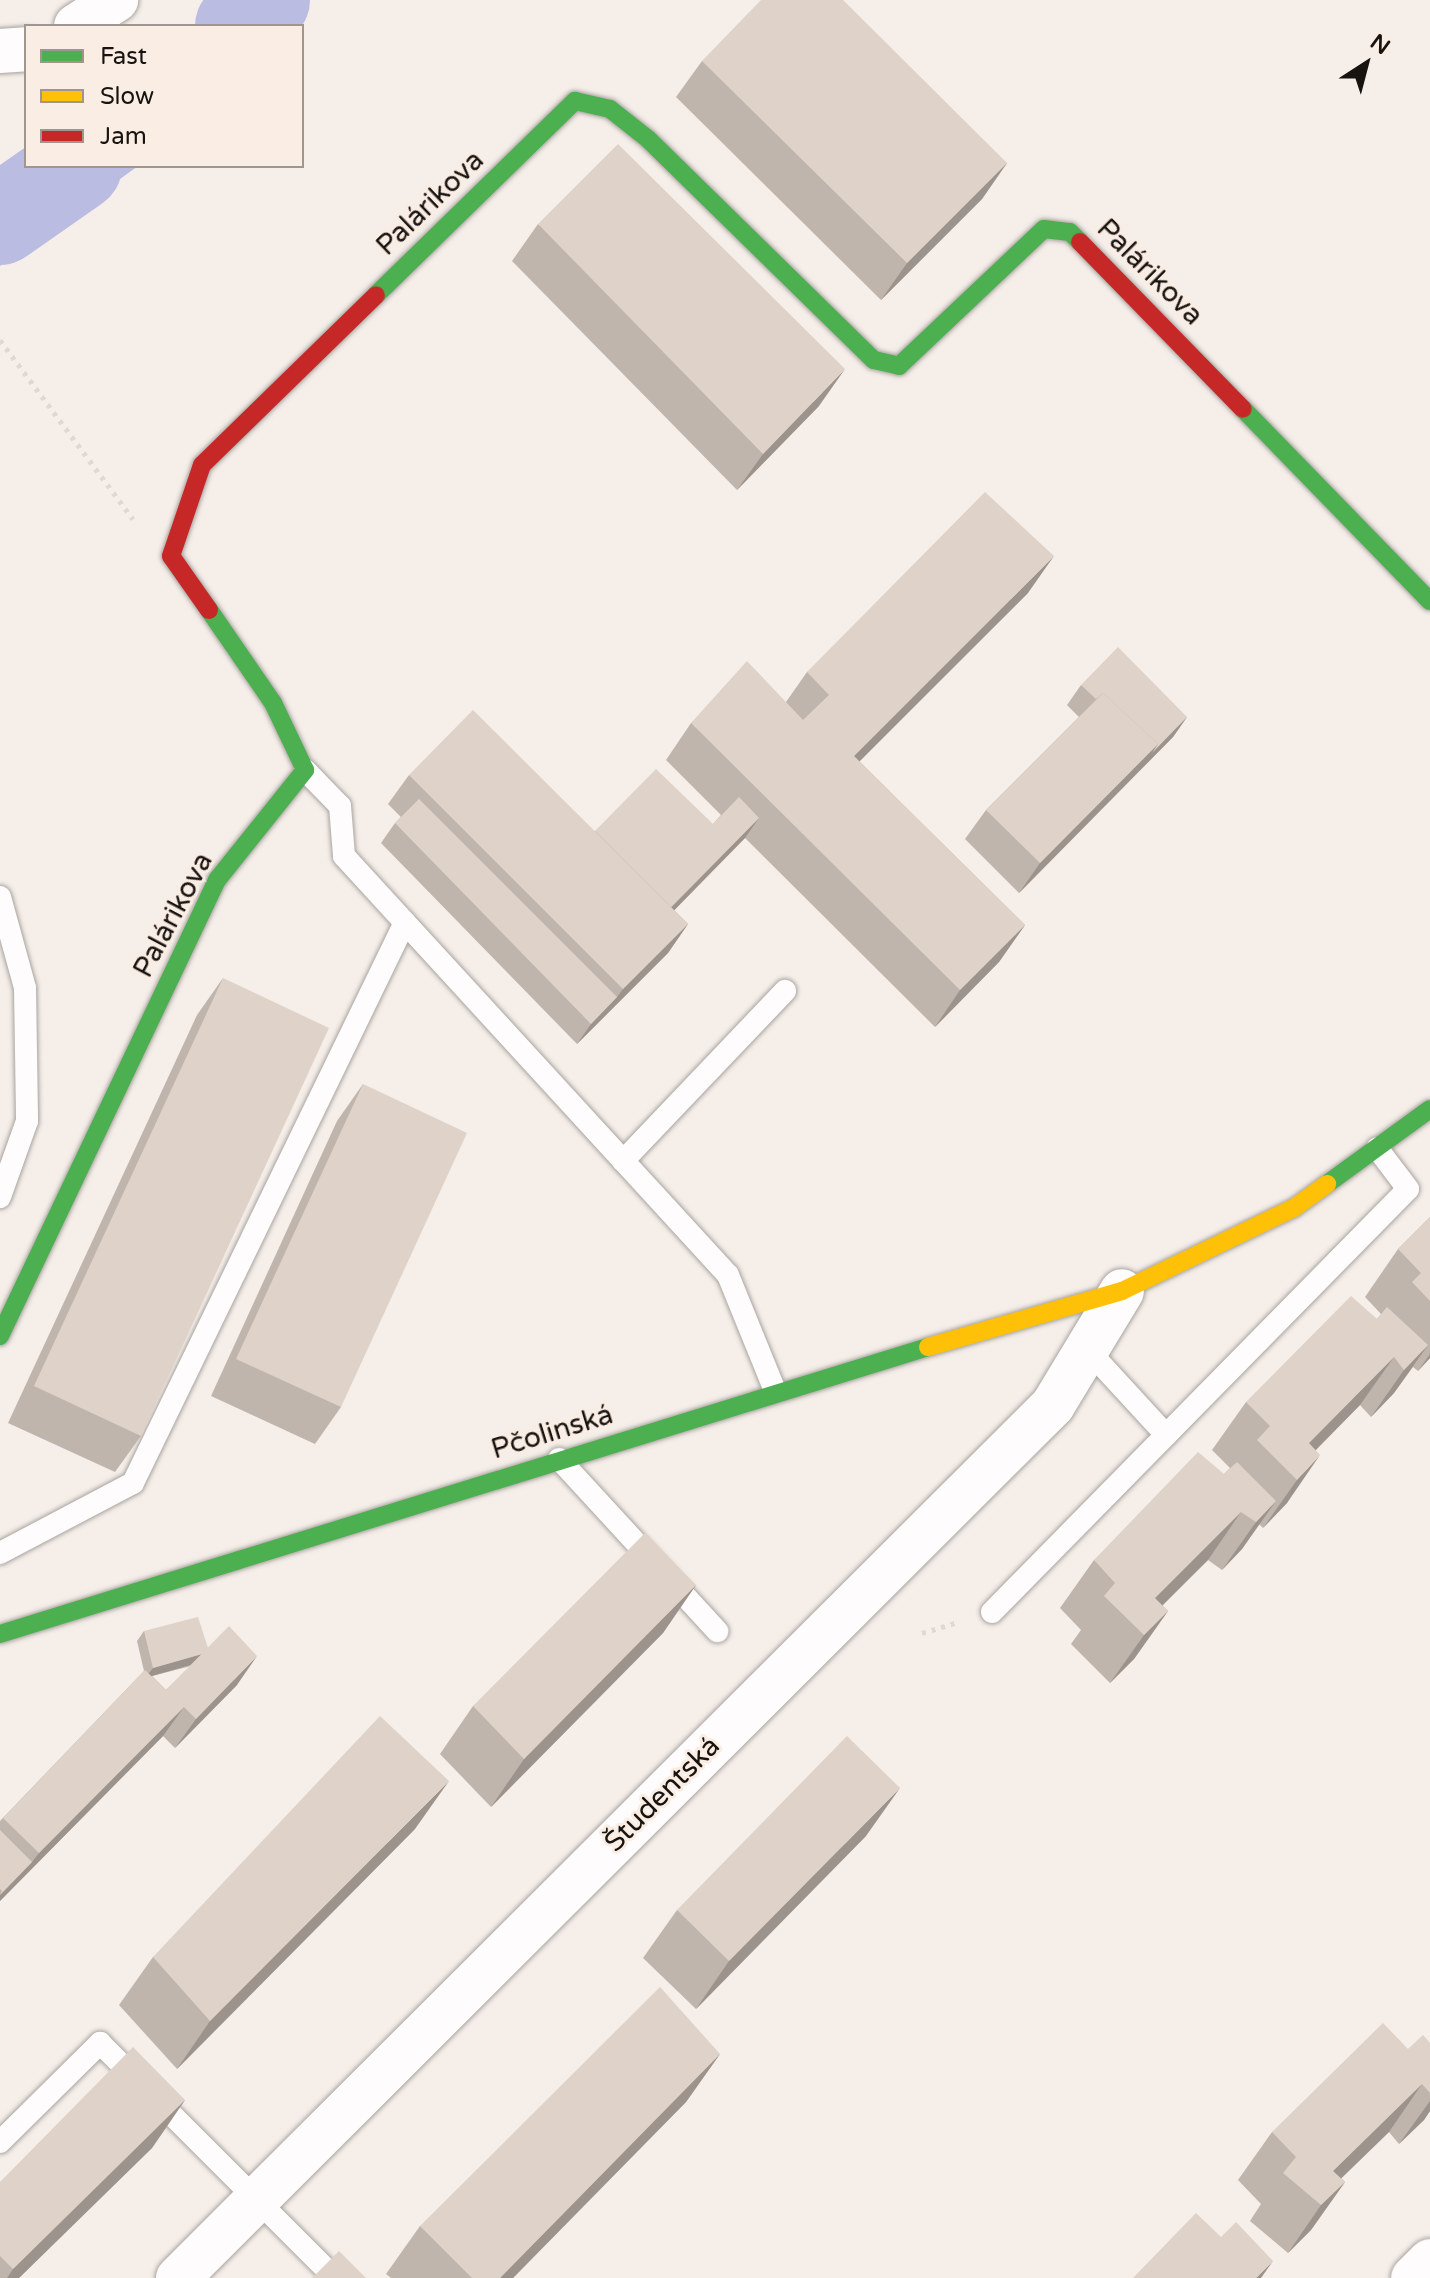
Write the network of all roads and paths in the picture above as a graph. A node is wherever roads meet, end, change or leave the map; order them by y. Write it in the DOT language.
graph roads {
  1 [pos="116,0"];
  2 [pos="79,24"];
  3 [pos="24,49"];
  4 [pos="0,51"];
  5 [pos="1,341"];
  6 [pos="171,556"];
  7 [pos="1430,601"];
  8 [pos="305,770"];
  9 [pos="0,897"];
  10 [pos="405,922"];
  11 [pos="785,991"];
  12 [pos="1430,1109"];
  13 [pos="1377,1148"];
  14 [pos="623,1161"];
  15 [pos="0,1197"];
  16 [pos="1122,1291"];
  17 [pos="0,1336"];
  18 [pos="1087,1349"];
  19 [pos="775,1391"];
  20 [pos="1166,1435"];
  21 [pos="559,1459"];
  22 [pos="0,1553"];
  23 [pos="992,1612"];
  24 [pos="717,1631"];
  25 [pos="0,1634"];
  26 [pos="0,2142"];
  27 [pos="255,2198"];
  28 [pos="1430,2261"];
  29 [pos="178,2278"];
  30 [pos="335,2278"];
  31 [pos="1413,2278"];
  1 -- 2 [label="street"];
  3 -- 4 [label="street"];
  5 -- 6 [label="path"];
  6 -- 7 [label="street, Palárikova"];
  6 -- 8 [label="street"];
  8 -- 10 [label="lane"];
  8 -- 17 [label="street, Palárikova"];
  9 -- 15 [label="lane"];
  10 -- 14 [label="lane"];
  10 -- 22 [label="lane"];
  11 -- 14 [label="lane"];
  12 -- 13 [label="street, Pčolinská"];
  13 -- 16 [label="street, Pčolinská"];
  13 -- 20 [label="lane"];
  14 -- 19 [label="lane"];
  16 -- 18 [label="street, Študentská"];
  16 -- 19 [label="street, Pčolinská"];
  18 -- 20 [label="lane"];
  18 -- 27 [label="street, Študentská"];
  19 -- 21 [label="street, Pčolinská"];
  20 -- 23 [label="lane"];
  21 -- 24 [label="lane"];
  21 -- 25 [label="street, Pčolinská"];
  26 -- 27 [label="lane"];
  27 -- 29 [label="street, Študentská"];
  27 -- 30 [label="lane"];
  28 -- 31 [label="street"];
}
